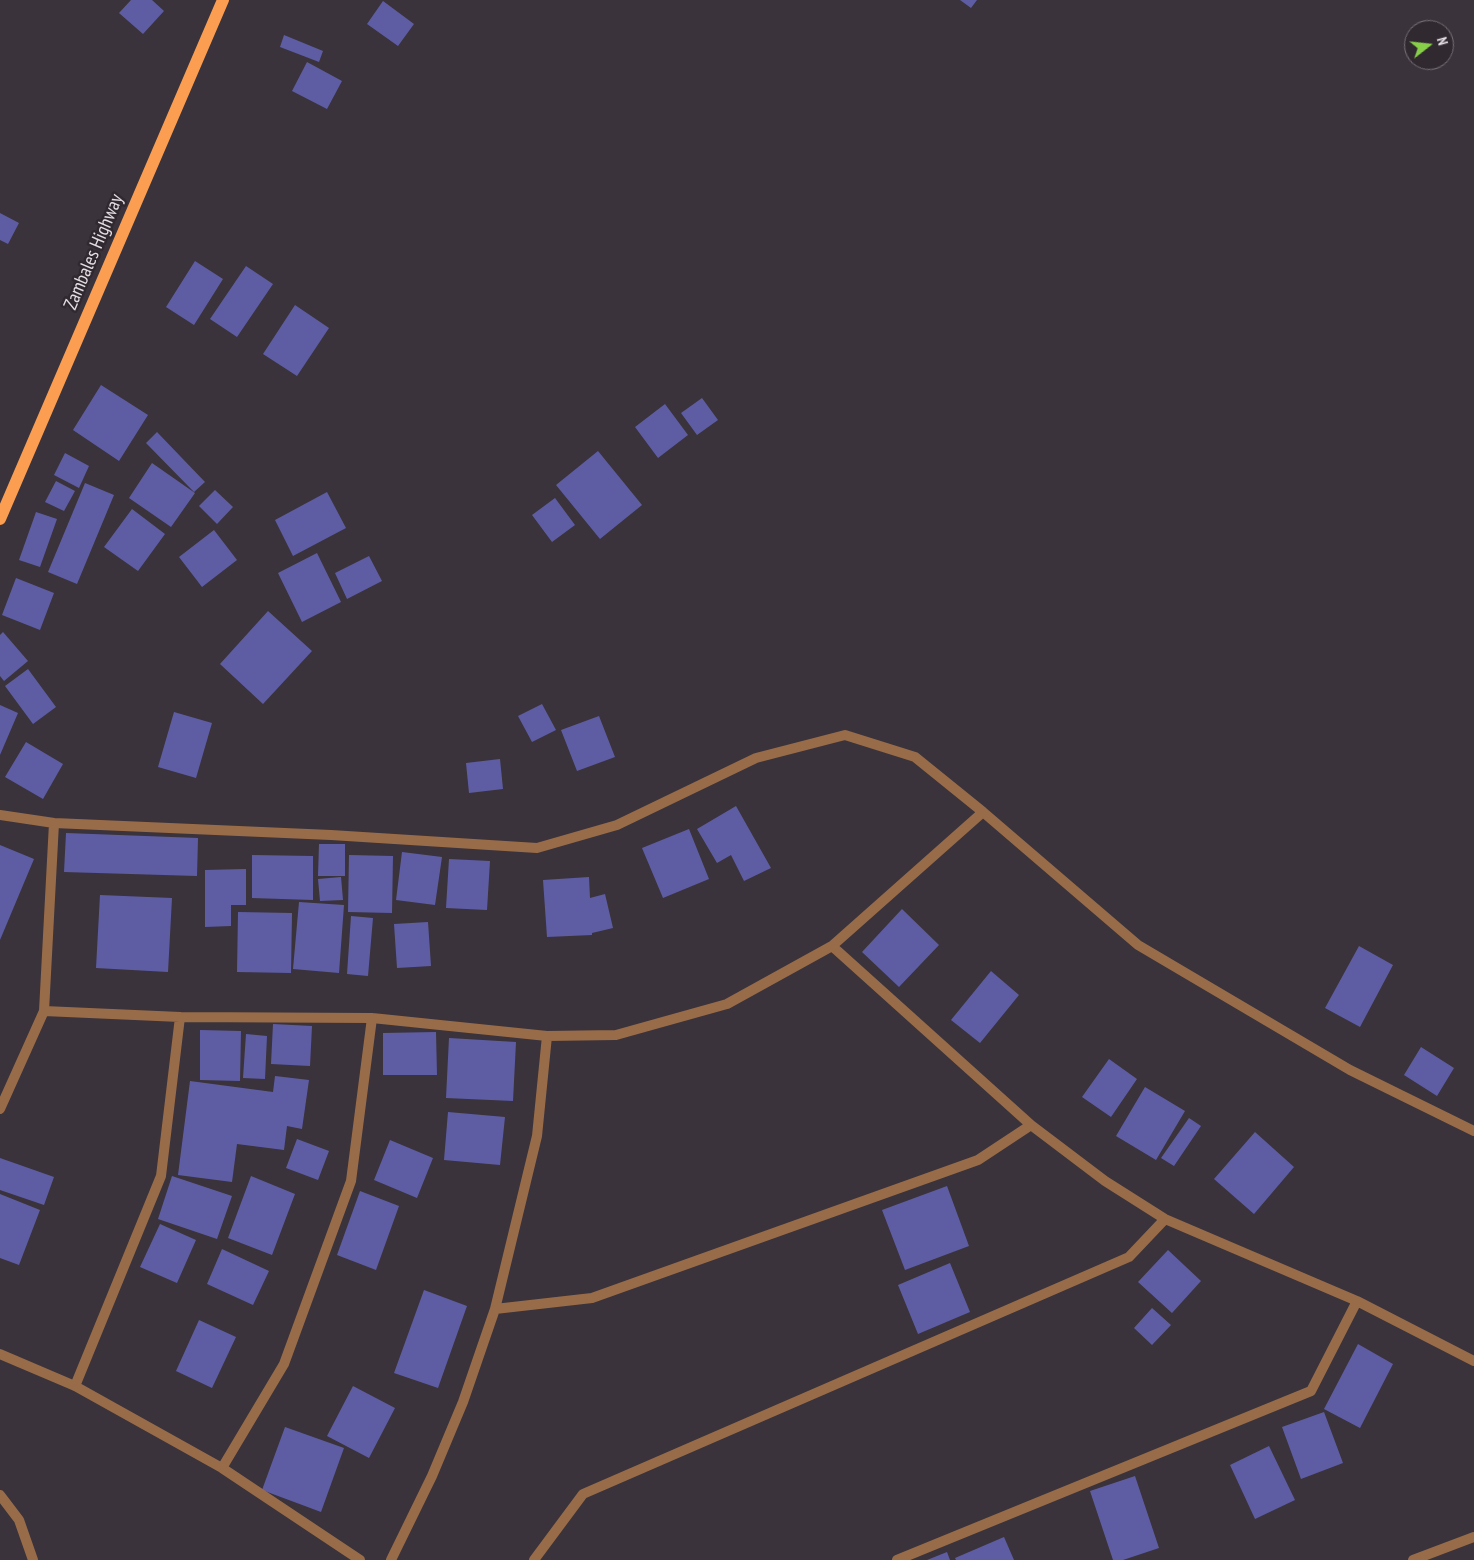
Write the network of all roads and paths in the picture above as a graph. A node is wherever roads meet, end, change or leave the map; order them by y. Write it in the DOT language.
graph roads {
  1 [pos="223,0"];
  2 [pos="0,519"];
  3 [pos="983,812"];
  4 [pos="0,815"];
  5 [pos="54,823"];
  6 [pos="832,946"];
  7 [pos="44,1011"];
  8 [pos="180,1017"];
  9 [pos="372,1018"];
  10 [pos="547,1036"];
  11 [pos="0,1109"];
  12 [pos="1031,1125"];
  13 [pos="1474,1131"];
  14 [pos="1165,1219"];
  15 [pos="1357,1301"];
  16 [pos="496,1309"];
  17 [pos="0,1354"];
  18 [pos="1474,1361"];
  19 [pos="75,1386"];
  20 [pos="222,1468"];
  21 [pos="0,1495"];
  22 [pos="1474,1537"];
  23 [pos="33,1560"];
  24 [pos="360,1560"];
  25 [pos="391,1560"];
  26 [pos="534,1560"];
  27 [pos="897,1560"];
  28 [pos="1412,1560"];
  1 -- 2 [label="main road, Zambales Highway"];
  3 -- 5 [label="street"];
  3 -- 6 [label="street"];
  3 -- 13 [label="street"];
  4 -- 5 [label="street"];
  5 -- 7 [label="street"];
  6 -- 10 [label="street"];
  6 -- 12 [label="street"];
  7 -- 8 [label="street"];
  7 -- 11 [label="street"];
  8 -- 9 [label="street"];
  8 -- 19 [label="street"];
  9 -- 10 [label="street"];
  9 -- 20 [label="street"];
  10 -- 16 [label="street"];
  12 -- 14 [label="street"];
  12 -- 16 [label="street"];
  14 -- 15 [label="street"];
  14 -- 26 [label="street"];
  15 -- 18 [label="street"];
  15 -- 27 [label="street"];
  16 -- 25 [label="street"];
  17 -- 19 [label="street"];
  19 -- 20 [label="street"];
  20 -- 24 [label="street"];
  21 -- 23 [label="street"];
  22 -- 28 [label="street"];
}
